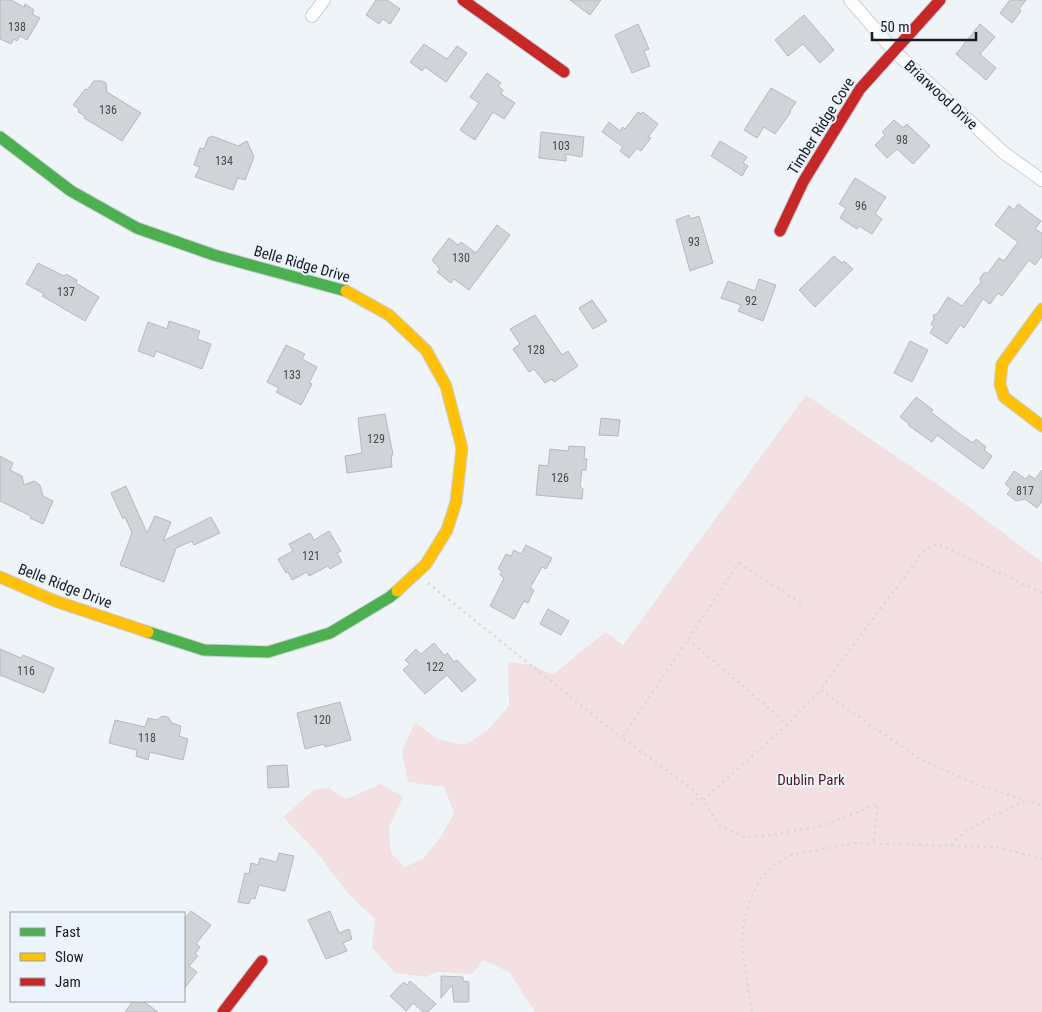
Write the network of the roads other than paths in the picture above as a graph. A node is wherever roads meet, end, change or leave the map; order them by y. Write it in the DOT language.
graph roads {
  1 [pos="324,0"];
  2 [pos="463,0"];
  3 [pos="850,0"];
  4 [pos="940,0"];
  5 [pos="312,16"];
  6 [pos="894,51"];
  7 [pos="564,72"];
  8 [pos="0,137"];
  9 [pos="1042,180"];
  10 [pos="780,231"];
  11 [pos="1042,309"];
  12 [pos="1042,426"];
  13 [pos="0,577"];
  14 [pos="262,962"];
  15 [pos="223,1012"];
  1 -- 5 [label="street"];
  2 -- 7 [label="street"];
  3 -- 6 [label="street, Briarwood Drive"];
  4 -- 6 [label="street, Timber Ridge Cove"];
  6 -- 9 [label="street, Briarwood Drive"];
  6 -- 10 [label="street, Timber Ridge Cove"];
  8 -- 13 [label="street, Belle Ridge Drive"];
  11 -- 12 [label="street"];
  14 -- 15 [label="street"];
}
